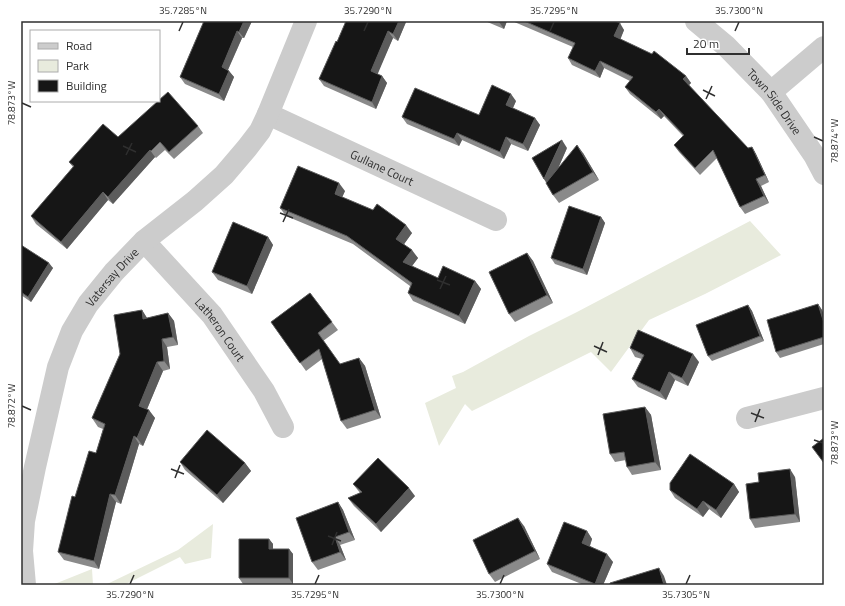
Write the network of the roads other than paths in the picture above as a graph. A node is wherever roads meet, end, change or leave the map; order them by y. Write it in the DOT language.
graph roads {
  1 [pos="306,21"];
  2 [pos="696,21"];
  3 [pos="824,47"];
  4 [pos="771,92"];
  5 [pos="268,114"];
  6 [pos="824,174"];
  7 [pos="496,220"];
  8 [pos="144,241"];
  9 [pos="824,398"];
  10 [pos="747,418"];
  11 [pos="282,427"];
  12 [pos="25,585"];
  1 -- 5 [label="street, Vatersay Drive"];
  2 -- 4 [label="street, Town Side Drive"];
  3 -- 4 [label="street"];
  4 -- 6 [label="street, Town Side Drive"];
  5 -- 7 [label="street, Gullane Court"];
  5 -- 8 [label="street, Vatersay Drive"];
  8 -- 11 [label="street, Latheron Court"];
  8 -- 12 [label="street, Vatersay Drive"];
  9 -- 10 [label="street"];
}
